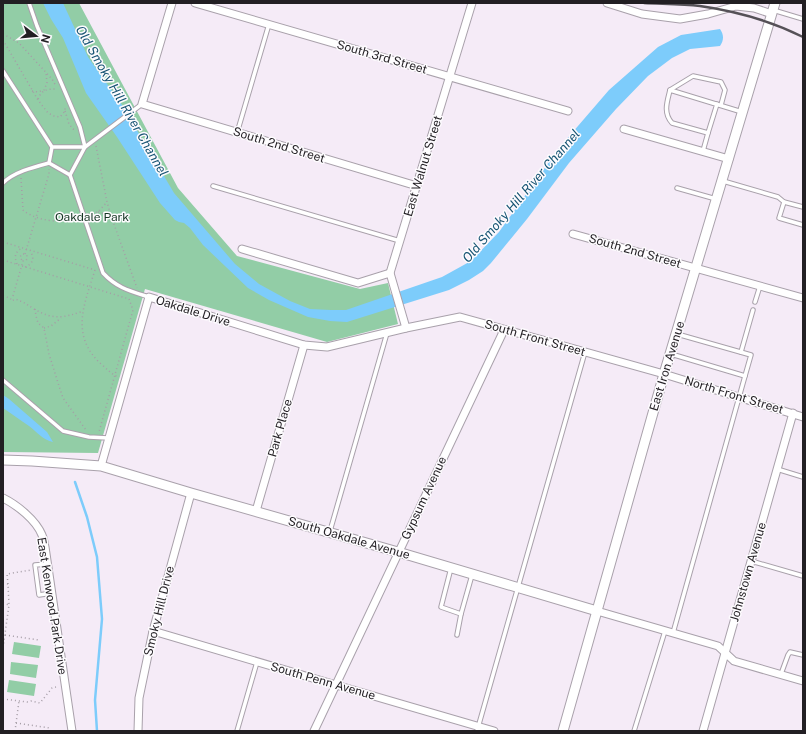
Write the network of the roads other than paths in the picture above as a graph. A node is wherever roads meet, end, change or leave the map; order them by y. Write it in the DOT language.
graph roads {
  1 [pos="29,3"];
  2 [pos="172,3"];
  3 [pos="195,3"];
  4 [pos="472,3"];
  5 [pos="607,3"];
  6 [pos="773,9"];
  7 [pos="803,19"];
  8 [pos="269,24"];
  9 [pos="3,71"];
  10 [pos="450,77"];
  11 [pos="670,90"];
  12 [pos="719,105"];
  13 [pos="140,106"];
  14 [pos="568,112"];
  15 [pos="743,112"];
  16 [pos="624,129"];
  17 [pos="237,133"];
  18 [pos="708,133"];
  19 [pos="52,147"];
  20 [pos="85,147"];
  21 [pos="703,152"];
  22 [pos="729,159"];
  23 [pos="49,163"];
  24 [pos="70,175"];
  25 [pos="722,181"];
  26 [pos="3,183"];
  27 [pos="213,186"];
  28 [pos="417,186"];
  29 [pos="677,188"];
  30 [pos="717,199"];
  31 [pos="784,202"];
  32 [pos="803,207"];
  33 [pos="803,225"];
  34 [pos="573,234"];
  35 [pos="400,241"];
  36 [pos="242,249"];
  37 [pos="696,269"];
  38 [pos="390,272"];
  39 [pos="760,286"];
  40 [pos="149,297"];
  41 [pos="803,298"];
  42 [pos="755,302"];
  43 [pos="753,310"];
  44 [pos="406,328"];
  45 [pos="504,330"];
  46 [pos="387,333"];
  47 [pos="676,334"];
  48 [pos="304,345"];
  49 [pos="585,352"];
  50 [pos="741,352"];
  51 [pos="670,354"];
  52 [pos="664,374"];
  53 [pos="745,376"];
  54 [pos="3,380"];
  55 [pos="739,397"];
  56 [pos="793,413"];
  57 [pos="803,417"];
  58 [pos="109,438"];
  59 [pos="3,460"];
  60 [pos="101,466"];
  61 [pos="777,469"];
  62 [pos="803,477"];
  63 [pos="191,493"];
  64 [pos="3,498"];
  65 [pos="256,511"];
  66 [pos="330,532"];
  67 [pos="398,552"];
  68 [pos="752,561"];
  69 [pos="48,564"];
  70 [pos="451,568"];
  71 [pos="472,574"];
  72 [pos="803,576"];
  73 [pos="518,588"];
  74 [pos="52,593"];
  75 [pos="597,611"];
  76 [pos="460,614"];
  77 [pos="153,631"];
  78 [pos="664,631"];
  79 [pos="673,633"];
  80 [pos="457,636"];
  81 [pos="725,654"];
  82 [pos="803,655"];
  83 [pos="257,662"];
  84 [pos="781,674"];
  85 [pos="803,681"];
  86 [pos="336,685"];
  87 [pos="477,729"];
  88 [pos="72,731"];
  89 [pos="138,731"];
  90 [pos="237,731"];
  91 [pos="314,731"];
  92 [pos="494,731"];
  93 [pos="563,731"];
  94 [pos="634,731"];
  95 [pos="703,731"];
  1 -- 20 [label="lane"];
  2 -- 13 [label="street"];
  3 -- 8 [label="street, South 3rd Street"];
  4 -- 10 [label="street, East Walnut Street"];
  5 -- 6 [label="street"];
  6 -- 7 [label="lane"];
  6 -- 15 [label="street, East Iron Avenue"];
  8 -- 10 [label="street, South 3rd Street"];
  8 -- 17 [label="lane"];
  9 -- 19 [label="lane"];
  10 -- 14 [label="street, South 3rd Street"];
  10 -- 28 [label="street, East Walnut Street"];
  11 -- 12 [label="lane"];
  11 -- 12 [label="lane"];
  11 -- 18 [label="lane"];
  12 -- 15 [label="lane"];
  12 -- 18 [label="lane"];
  13 -- 17 [label="street, South 2nd Street"];
  13 -- 20 [label="lane"];
  15 -- 22 [label="street, East Iron Avenue"];
  16 -- 21 [label="street"];
  17 -- 28 [label="street, South 2nd Street"];
  18 -- 21 [label="lane"];
  19 -- 20 [label="lane"];
  19 -- 23 [label="lane"];
  20 -- 24 [label="lane"];
  21 -- 22 [label="street"];
  22 -- 25 [label="street, East Iron Avenue"];
  23 -- 24 [label="lane"];
  23 -- 26 [label="lane"];
  24 -- 40 [label="lane"];
  25 -- 30 [label="street, East Iron Avenue"];
  25 -- 31 [label="lane"];
  27 -- 35 [label="lane"];
  28 -- 35 [label="street, East Walnut Street"];
  29 -- 30 [label="lane"];
  30 -- 37 [label="street, East Iron Avenue"];
  31 -- 32 [label="lane"];
  31 -- 33 [label="lane"];
  34 -- 37 [label="street, South 2nd Street"];
  35 -- 38 [label="street, East Walnut Street"];
  36 -- 38 [label="street"];
  37 -- 39 [label="street, South 2nd Street"];
  37 -- 47 [label="street, East Iron Avenue"];
  38 -- 44 [label="street"];
  39 -- 41 [label="street, South 2nd Street"];
  39 -- 42 [label="lane"];
  40 -- 48 [label="street, Oakdale Drive"];
  40 -- 58 [label="street, Oakdale Drive"];
  43 -- 50 [label="lane"];
  44 -- 45 [label="street, South Front Street"];
  44 -- 46 [label="street, Oakdale Drive"];
  45 -- 49 [label="street, South Front Street"];
  45 -- 67 [label="street, Gypsum Avenue"];
  46 -- 48 [label="street, Oakdale Drive"];
  46 -- 66 [label="lane"];
  47 -- 50 [label="lane"];
  47 -- 51 [label="street, East Iron Avenue"];
  48 -- 65 [label="street, Park Place"];
  49 -- 52 [label="street, South Front Street"];
  49 -- 73 [label="lane"];
  50 -- 53 [label="lane"];
  51 -- 52 [label="street, East Iron Avenue"];
  51 -- 53 [label="lane"];
  52 -- 55 [label="street, North Front Street"];
  52 -- 75 [label="street, East Iron Avenue"];
  53 -- 55 [label="lane"];
  54 -- 58 [label="lane"];
  55 -- 56 [label="street, North Front Street"];
  55 -- 79 [label="lane"];
  56 -- 57 [label="street, North Front Street"];
  56 -- 61 [label="street, Johnstown Avenue"];
  58 -- 60 [label="street, Oakdale Drive"];
  59 -- 60 [label="street, South Oakdale Avenue"];
  60 -- 63 [label="street, South Oakdale Avenue"];
  61 -- 62 [label="lane"];
  61 -- 68 [label="street, Johnstown Avenue"];
  63 -- 65 [label="street, South Oakdale Avenue"];
  63 -- 77 [label="street, Smoky Hill Drive"];
  64 -- 69 [label="street, East Kenwood Park Drive"];
  65 -- 66 [label="street, South Oakdale Avenue"];
  66 -- 67 [label="street, South Oakdale Avenue"];
  67 -- 70 [label="street, South Oakdale Avenue"];
  67 -- 86 [label="street, Gypsum Avenue"];
  68 -- 72 [label="lane"];
  68 -- 81 [label="street, Johnstown Avenue"];
  69 -- 74 [label="street, East Kenwood Park Drive"];
  69 -- 74 [label="lane"];
  70 -- 71 [label="street, South Oakdale Avenue"];
  70 -- 76 [label="lane"];
  71 -- 73 [label="street, South Oakdale Avenue"];
  71 -- 76 [label="lane"];
  73 -- 75 [label="street, South Oakdale Avenue"];
  73 -- 87 [label="lane"];
  74 -- 88 [label="street, East Kenwood Park Drive"];
  75 -- 78 [label="street"];
  75 -- 93 [label="street, East Iron Avenue"];
  76 -- 80 [label="lane"];
  77 -- 83 [label="street, South Penn Avenue"];
  77 -- 89 [label="street, Smoky Hill Drive"];
  78 -- 79 [label="street"];
  78 -- 94 [label="lane"];
  79 -- 81 [label="street"];
  81 -- 84 [label="street"];
  81 -- 95 [label="street, Johnstown Avenue"];
  82 -- 84 [label="lane"];
  83 -- 86 [label="street, South Penn Avenue"];
  83 -- 90 [label="lane"];
  84 -- 85 [label="street"];
  86 -- 87 [label="street, South Penn Avenue"];
  86 -- 91 [label="street, Gypsum Avenue"];
  87 -- 92 [label="street, South Penn Avenue"];
}
